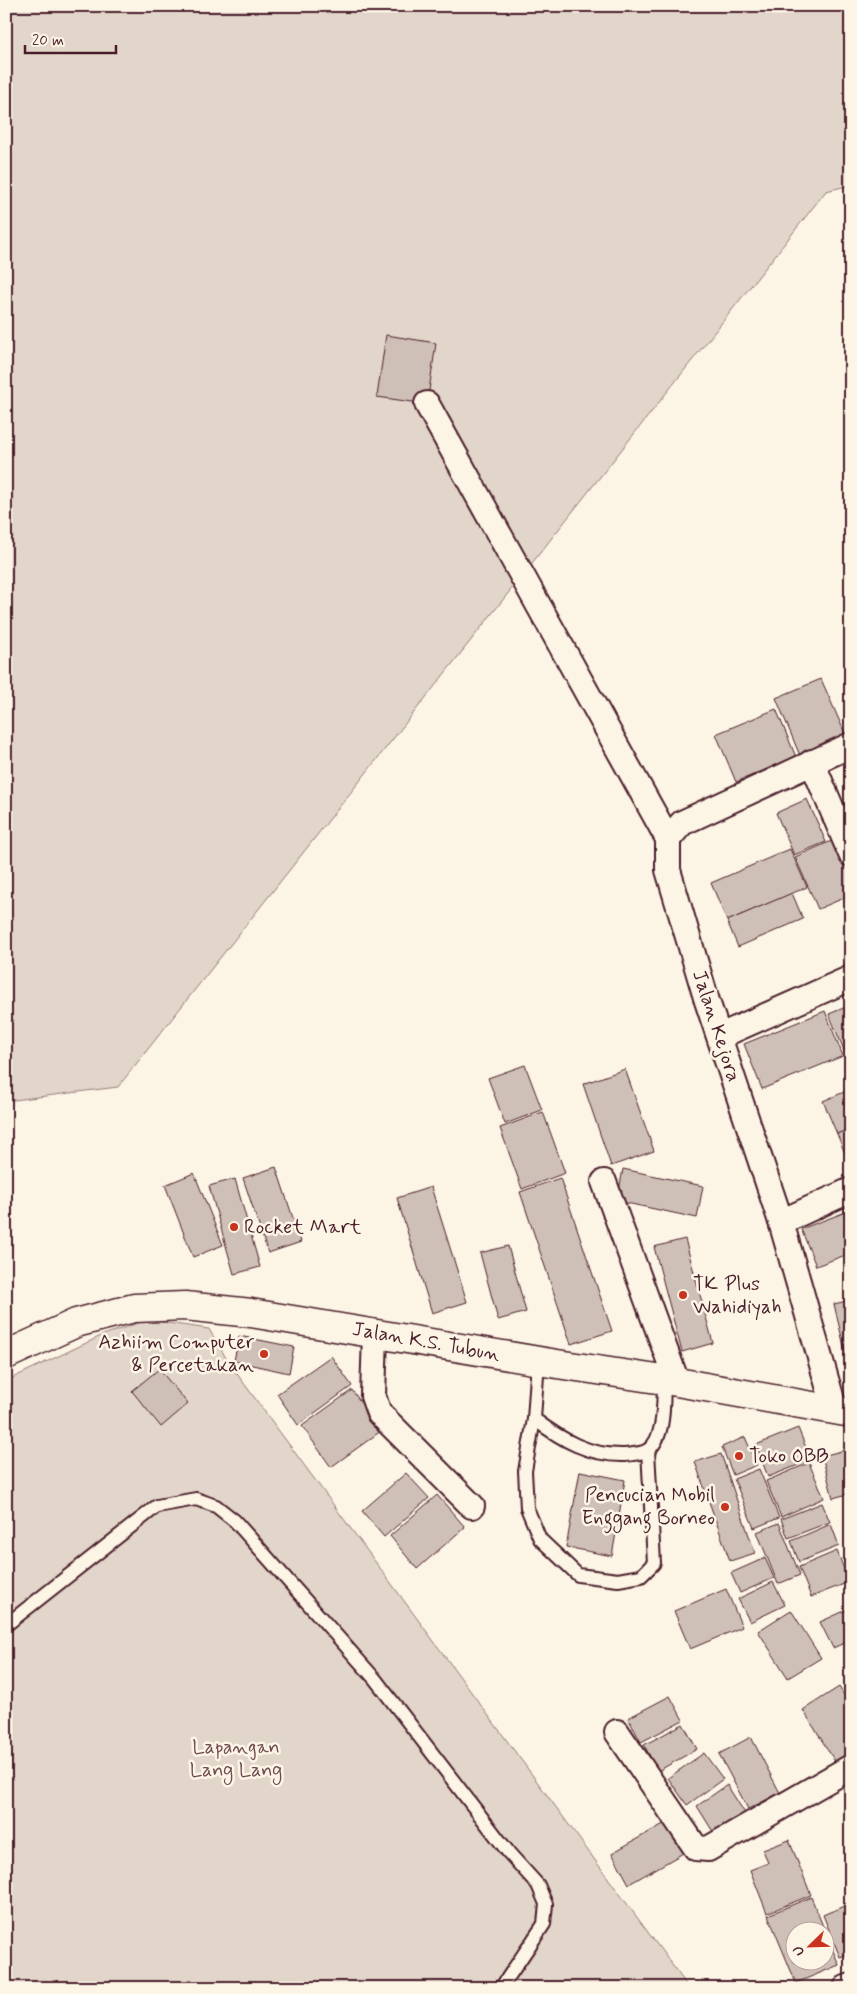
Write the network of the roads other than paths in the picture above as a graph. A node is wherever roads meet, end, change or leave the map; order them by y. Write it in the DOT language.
graph roads {
  1 [pos="427,404"];
  2 [pos="851,744"];
  3 [pos="812,762"];
  4 [pos="668,839"];
  5 [pos="851,854"];
  6 [pos="851,978"];
  7 [pos="720,1036"];
  8 [pos="604,1182"];
  9 [pos="851,1190"];
  10 [pos="781,1222"];
  11 [pos="375,1334"];
  12 [pos="6,1355"];
  13 [pos="538,1361"];
  14 [pos="671,1381"];
  15 [pos="843,1411"];
  16 [pos="534,1419"];
  17 [pos="648,1450"];
  18 [pos="472,1506"];
  19 [pos="6,1625"];
  20 [pos="617,1732"];
  21 [pos="851,1767"];
  22 [pos="851,1986"];
  23 [pos="501,1988"];
  24 [pos="846,1988"];
  1 -- 4 [label="street"];
  2 -- 3 [label="street"];
  3 -- 4 [label="street"];
  3 -- 5 [label="street"];
  4 -- 7 [label="street, Jalan Kejora"];
  6 -- 7 [label="street"];
  7 -- 10 [label="street, Jalan Kejora"];
  8 -- 14 [label="street"];
  9 -- 10 [label="street"];
  10 -- 15 [label="street, Jalan Kejora"];
  11 -- 12 [label="street, Jalan K.S. Tubun"];
  11 -- 13 [label="street, Jalan K.S. Tubun"];
  11 -- 18 [label="street"];
  13 -- 14 [label="street, Jalan K.S. Tubun"];
  13 -- 16 [label="lane"];
  14 -- 15 [label="street, Jalan K.S. Tubun"];
  14 -- 17 [label="lane"];
  16 -- 17 [label="lane"];
  16 -- 17 [label="lane"];
  19 -- 23 [label="lane"];
  20 -- 21 [label="street"];
  22 -- 24 [label="street"];
}
